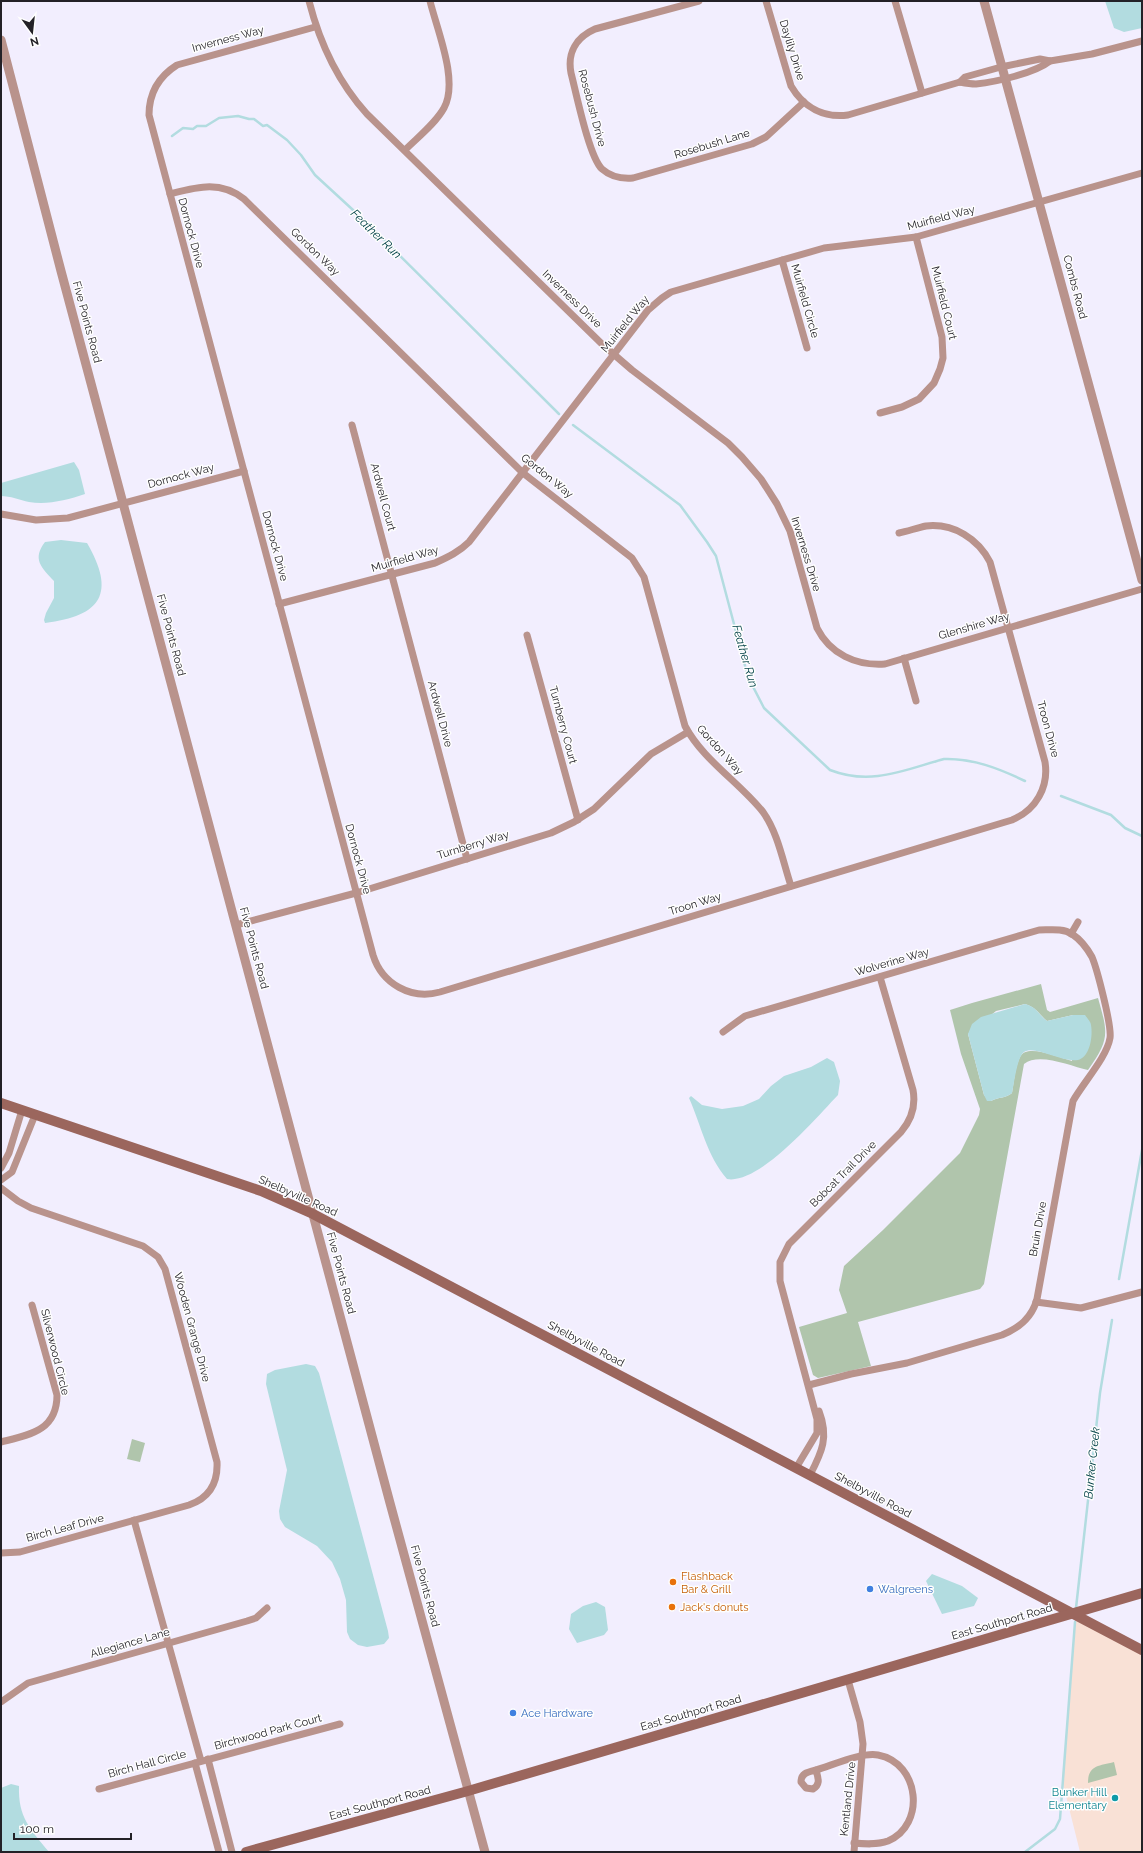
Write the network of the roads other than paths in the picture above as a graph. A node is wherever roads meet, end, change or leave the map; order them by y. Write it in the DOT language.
graph roads {
  1 [pos="309,1"];
  2 [pos="430,1"];
  3 [pos="699,1"];
  4 [pos="766,1"];
  5 [pos="895,1"];
  6 [pos="984,1"];
  7 [pos="315,27"];
  8 [pos="1,40"];
  9 [pos="1142,41"];
  10 [pos="2,47"];
  11 [pos="1050,61"];
  12 [pos="1001,67"];
  13 [pos="1004,78"];
  14 [pos="960,82"];
  15 [pos="155,87"];
  16 [pos="922,93"];
  17 [pos="804,102"];
  18 [pos="405,150"];
  19 [pos="1142,173"];
  20 [pos="616,177"];
  21 [pos="170,194"];
  22 [pos="1040,201"];
  23 [pos="916,237"];
  24 [pos="782,260"];
  25 [pos="808,348"];
  26 [pos="614,355"];
  27 [pos="880,413"];
  28 [pos="352,425"];
  29 [pos="244,471"];
  30 [pos="523,473"];
  31 [pos="123,503"];
  32 [pos="1,514"];
  33 [pos="899,533"];
  34 [pos="392,575"];
  35 [pos="1142,580"];
  36 [pos="1142,589"];
  37 [pos="279,604"];
  38 [pos="1009,628"];
  39 [pos="821,634"];
  40 [pos="527,635"];
  41 [pos="904,658"];
  42 [pos="916,700"];
  43 [pos="688,732"];
  44 [pos="578,820"];
  45 [pos="985,829"];
  46 [pos="467,859"];
  47 [pos="791,886"];
  48 [pos="356,893"];
  49 [pos="1078,922"];
  50 [pos="236,925"];
  51 [pos="1072,934"];
  52 [pos="880,977"];
  53 [pos="411,993"];
  54 [pos="722,1032"];
  55 [pos="1,1103"];
  56 [pos="22,1110"];
  57 [pos="35,1115"];
  58 [pos="1,1168"];
  59 [pos="1,1180"];
  60 [pos="1,1188"];
  61 [pos="313,1214"];
  62 [pos="1142,1292"];
  63 [pos="1036,1302"];
  64 [pos="32,1305"];
  65 [pos="809,1385"];
  66 [pos="1,1442"];
  67 [pos="796,1468"];
  68 [pos="810,1475"];
  69 [pos="134,1520"];
  70 [pos="1,1553"];
  71 [pos="1142,1593"];
  72 [pos="267,1608"];
  73 [pos="1073,1613"];
  74 [pos="169,1643"];
  75 [pos="1142,1650"];
  76 [pos="848,1680"];
  77 [pos="1,1702"];
  78 [pos="340,1724"];
  79 [pos="863,1756"];
  80 [pos="201,1761"];
  81 [pos="816,1770"];
  82 [pos="99,1789"];
  83 [pos="468,1791"];
  84 [pos="854,1843"];
  85 [pos="219,1852"];
  86 [pos="232,1852"];
  87 [pos="246,1852"];
  88 [pos="485,1852"];
  89 [pos="854,1852"];
  1 -- 7 [label="street, Inverness Drive"];
  2 -- 18 [label="street"];
  3 -- 20 [label="street, Rosebush Drive"];
  4 -- 17 [label="street, Daylily Drive"];
  5 -- 16 [label="street"];
  6 -- 12 [label="street, Combs Road"];
  7 -- 15 [label="street, Inverness Way"];
  7 -- 18 [label="street, Inverness Drive"];
  8 -- 10 [label="street, Five Points Road"];
  9 -- 11 [label="street"];
  10 -- 31 [label="street, Five Points Road"];
  11 -- 12 [label="street"];
  11 -- 13 [label="street"];
  12 -- 13 [label="street, Combs Road"];
  12 -- 14 [label="street"];
  13 -- 14 [label="street"];
  13 -- 22 [label="street, Combs Road"];
  14 -- 16 [label="street"];
  15 -- 21 [label="street, Dornock Drive"];
  16 -- 17 [label="street"];
  17 -- 20 [label="street, Rosebush Lane"];
  18 -- 26 [label="street, Inverness Drive"];
  19 -- 22 [label="street, Muirfield Way"];
  21 -- 29 [label="street, Dornock Drive"];
  21 -- 30 [label="street, Gordon Way"];
  22 -- 23 [label="street, Muirfield Way"];
  22 -- 35 [label="street, Combs Road"];
  23 -- 24 [label="street, Muirfield Way"];
  23 -- 27 [label="street, Muirfield Court"];
  24 -- 25 [label="street, Muirfield Circle"];
  24 -- 26 [label="street, Muirfield Way"];
  26 -- 30 [label="street, Muirfield Way"];
  26 -- 39 [label="street, Inverness Drive"];
  28 -- 34 [label="street, Ardwell Court"];
  29 -- 31 [label="street, Dornock Way"];
  29 -- 37 [label="street, Dornock Drive"];
  30 -- 34 [label="street, Muirfield Way"];
  30 -- 43 [label="street, Gordon Way"];
  31 -- 32 [label="street, Dornock Way"];
  31 -- 50 [label="street, Five Points Road"];
  33 -- 38 [label="street, Troon Drive"];
  34 -- 37 [label="street, Muirfield Way"];
  34 -- 46 [label="street, Ardwell Drive"];
  36 -- 38 [label="street, Glenshire Way"];
  37 -- 48 [label="street, Dornock Drive"];
  38 -- 41 [label="street, Glenshire Way"];
  38 -- 45 [label="street, Troon Drive"];
  39 -- 41 [label="street, Glenshire Way"];
  40 -- 44 [label="street, Turnberry Court"];
  41 -- 42 [label="street"];
  43 -- 44 [label="street, Turnberry Way"];
  43 -- 47 [label="street, Gordon Way"];
  44 -- 46 [label="street, Turnberry Way"];
  45 -- 47 [label="street, Troon Way"];
  46 -- 48 [label="street, Turnberry Way"];
  47 -- 53 [label="street, Troon Way"];
  48 -- 50 [label="street, Turnberry Way"];
  48 -- 53 [label="street, Dornock Drive"];
  49 -- 51 [label="street"];
  50 -- 61 [label="street, Five Points Road"];
  51 -- 52 [label="street, Wolverine Way"];
  51 -- 63 [label="street, Bruin Drive"];
  52 -- 54 [label="street, Wolverine Way"];
  52 -- 65 [label="street, Bobcat Trail Drive"];
  55 -- 56 [label="main road, Shelbyville Road"];
  56 -- 57 [label="main road, Shelbyville Road"];
  56 -- 58 [label="street"];
  57 -- 59 [label="street"];
  57 -- 61 [label="main road, Shelbyville Road"];
  60 -- 69 [label="street, Wooden Grange Drive"];
  61 -- 67 [label="main road, Shelbyville Road"];
  61 -- 83 [label="street, Five Points Road"];
  62 -- 63 [label="street"];
  63 -- 65 [label="street, Bruin Drive"];
  64 -- 66 [label="street, Silverwood Circle"];
  65 -- 67 [label="street, Bobcat Trail Drive"];
  65 -- 68 [label="street, Bobcat Trail Drive"];
  67 -- 68 [label="main road, Shelbyville Road"];
  68 -- 73 [label="main road, Shelbyville Road"];
  69 -- 70 [label="street, Birch Leaf Drive"];
  69 -- 74 [label="street"];
  71 -- 73 [label="main road, East Southport Road"];
  72 -- 74 [label="street, Allegiance Lane"];
  73 -- 75 [label="main road, Shelbyville Road"];
  73 -- 76 [label="main road, East Southport Road"];
  74 -- 77 [label="street, Allegiance Lane"];
  74 -- 80 [label="street"];
  76 -- 79 [label="street, Kentland Drive"];
  76 -- 83 [label="main road, East Southport Road"];
  78 -- 80 [label="street, Birchwood Park Court"];
  79 -- 81 [label="street"];
  79 -- 84 [label="street, Kentland Drive"];
  79 -- 84 [label="street, Kentland Drive"];
  80 -- 82 [label="street, Birch Hall Circle"];
  80 -- 85 [label="street"];
  80 -- 86 [label="street"];
  83 -- 87 [label="main road, East Southport Road"];
  83 -- 88 [label="street, Five Points Road"];
  84 -- 89 [label="street, Kentland Drive"];
}
